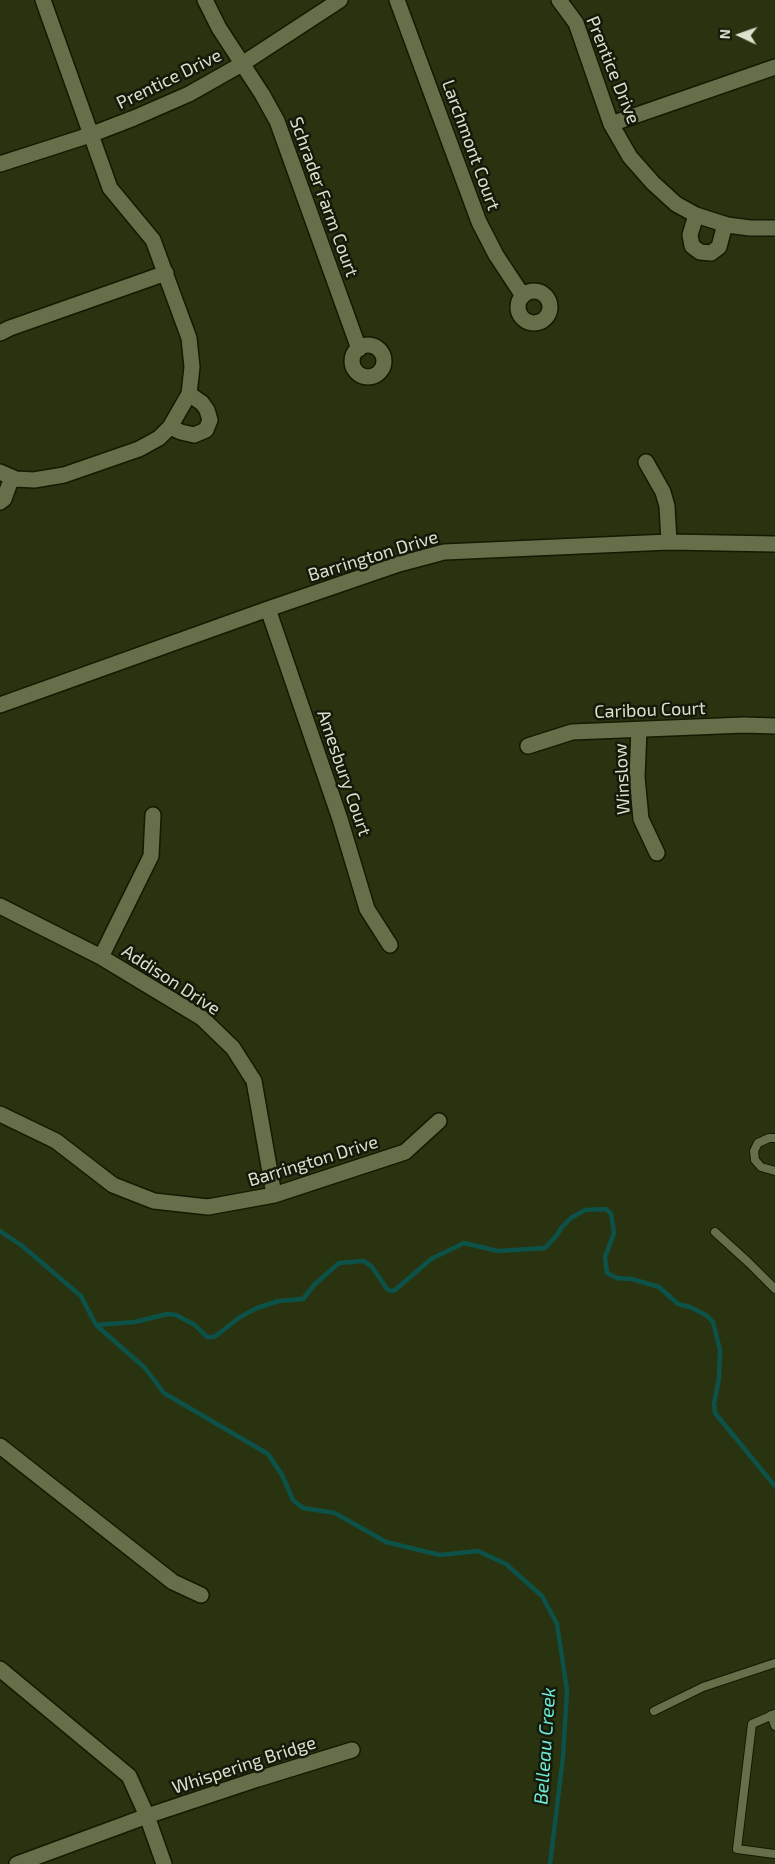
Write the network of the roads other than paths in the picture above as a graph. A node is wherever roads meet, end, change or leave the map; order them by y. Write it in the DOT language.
graph roads {
  1 [pos="43,0"];
  2 [pos="205,0"];
  3 [pos="340,0"];
  4 [pos="397,0"];
  5 [pos="559,0"];
  6 [pos="242,64"];
  7 [pos="775,67"];
  8 [pos="611,124"];
  9 [pos="90,135"];
  10 [pos="0,164"];
  11 [pos="696,216"];
  12 [pos="725,224"];
  13 [pos="775,228"];
  14 [pos="166,273"];
  15 [pos="523,296"];
  16 [pos="0,333"];
  17 [pos="358,349"];
  18 [pos="189,394"];
  19 [pos="170,427"];
  20 [pos="646,462"];
  21 [pos="6,475"];
  22 [pos="0,502"];
  23 [pos="668,542"];
  24 [pos="775,544"];
  25 [pos="268,609"];
  26 [pos="0,705"];
  27 [pos="775,726"];
  28 [pos="638,730"];
  29 [pos="528,746"];
  30 [pos="153,815"];
  31 [pos="657,853"];
  32 [pos="0,906"];
  33 [pos="390,945"];
  34 [pos="101,957"];
  35 [pos="0,1114"];
  36 [pos="439,1121"];
  37 [pos="775,1138"];
  38 [pos="775,1171"];
  39 [pos="274,1195"];
  40 [pos="715,1232"];
  41 [pos="775,1290"];
  42 [pos="0,1446"];
  43 [pos="201,1595"];
  44 [pos="775,1663"];
  45 [pos="0,1669"];
  46 [pos="654,1711"];
  47 [pos="773,1715"];
  48 [pos="775,1726"];
  49 [pos="352,1750"];
  50 [pos="147,1816"];
  51 [pos="775,1854"];
  52 [pos="17,1864"];
  53 [pos="164,1864"];
  1 -- 9 [label="street"];
  2 -- 6 [label="street, Schrader Farm Court"];
  3 -- 6 [label="street, Prentice Drive"];
  4 -- 15 [label="street, Larchmont Court"];
  5 -- 8 [label="street, Prentice Drive"];
  6 -- 9 [label="street, Prentice Drive"];
  6 -- 17 [label="street, Schrader Farm Court"];
  7 -- 8 [label="street"];
  8 -- 11 [label="street, Prentice Drive"];
  9 -- 10 [label="street, Prentice Drive"];
  9 -- 14 [label="street"];
  11 -- 12 [label="street, Prentice Drive"];
  11 -- 12 [label="street"];
  12 -- 13 [label="street, Prentice Drive"];
  14 -- 16 [label="street"];
  14 -- 18 [label="street"];
  18 -- 19 [label="street"];
  18 -- 19 [label="street"];
  19 -- 21 [label="street"];
  20 -- 23 [label="street"];
  21 -- 22 [label="street"];
  23 -- 24 [label="street, Barrington Drive"];
  23 -- 25 [label="street, Barrington Drive"];
  25 -- 26 [label="street, Barrington Drive"];
  25 -- 33 [label="street, Amesbury Court"];
  27 -- 28 [label="street, Caribou Court"];
  28 -- 29 [label="street, Caribou Court"];
  28 -- 31 [label="street, Winslow"];
  30 -- 34 [label="street"];
  32 -- 34 [label="street, Addison Drive"];
  34 -- 39 [label="street, Addison Drive"];
  35 -- 39 [label="street, Barrington Drive"];
  36 -- 39 [label="street, Barrington Drive"];
  37 -- 38 [label="lane"];
  40 -- 41 [label="lane"];
  42 -- 43 [label="street"];
  44 -- 46 [label="lane"];
  45 -- 50 [label="street"];
  47 -- 48 [label="lane"];
  47 -- 51 [label="lane"];
  49 -- 50 [label="street, Whispering Bridge"];
  50 -- 52 [label="street, Whispering Bridge"];
  50 -- 53 [label="street"];
}
